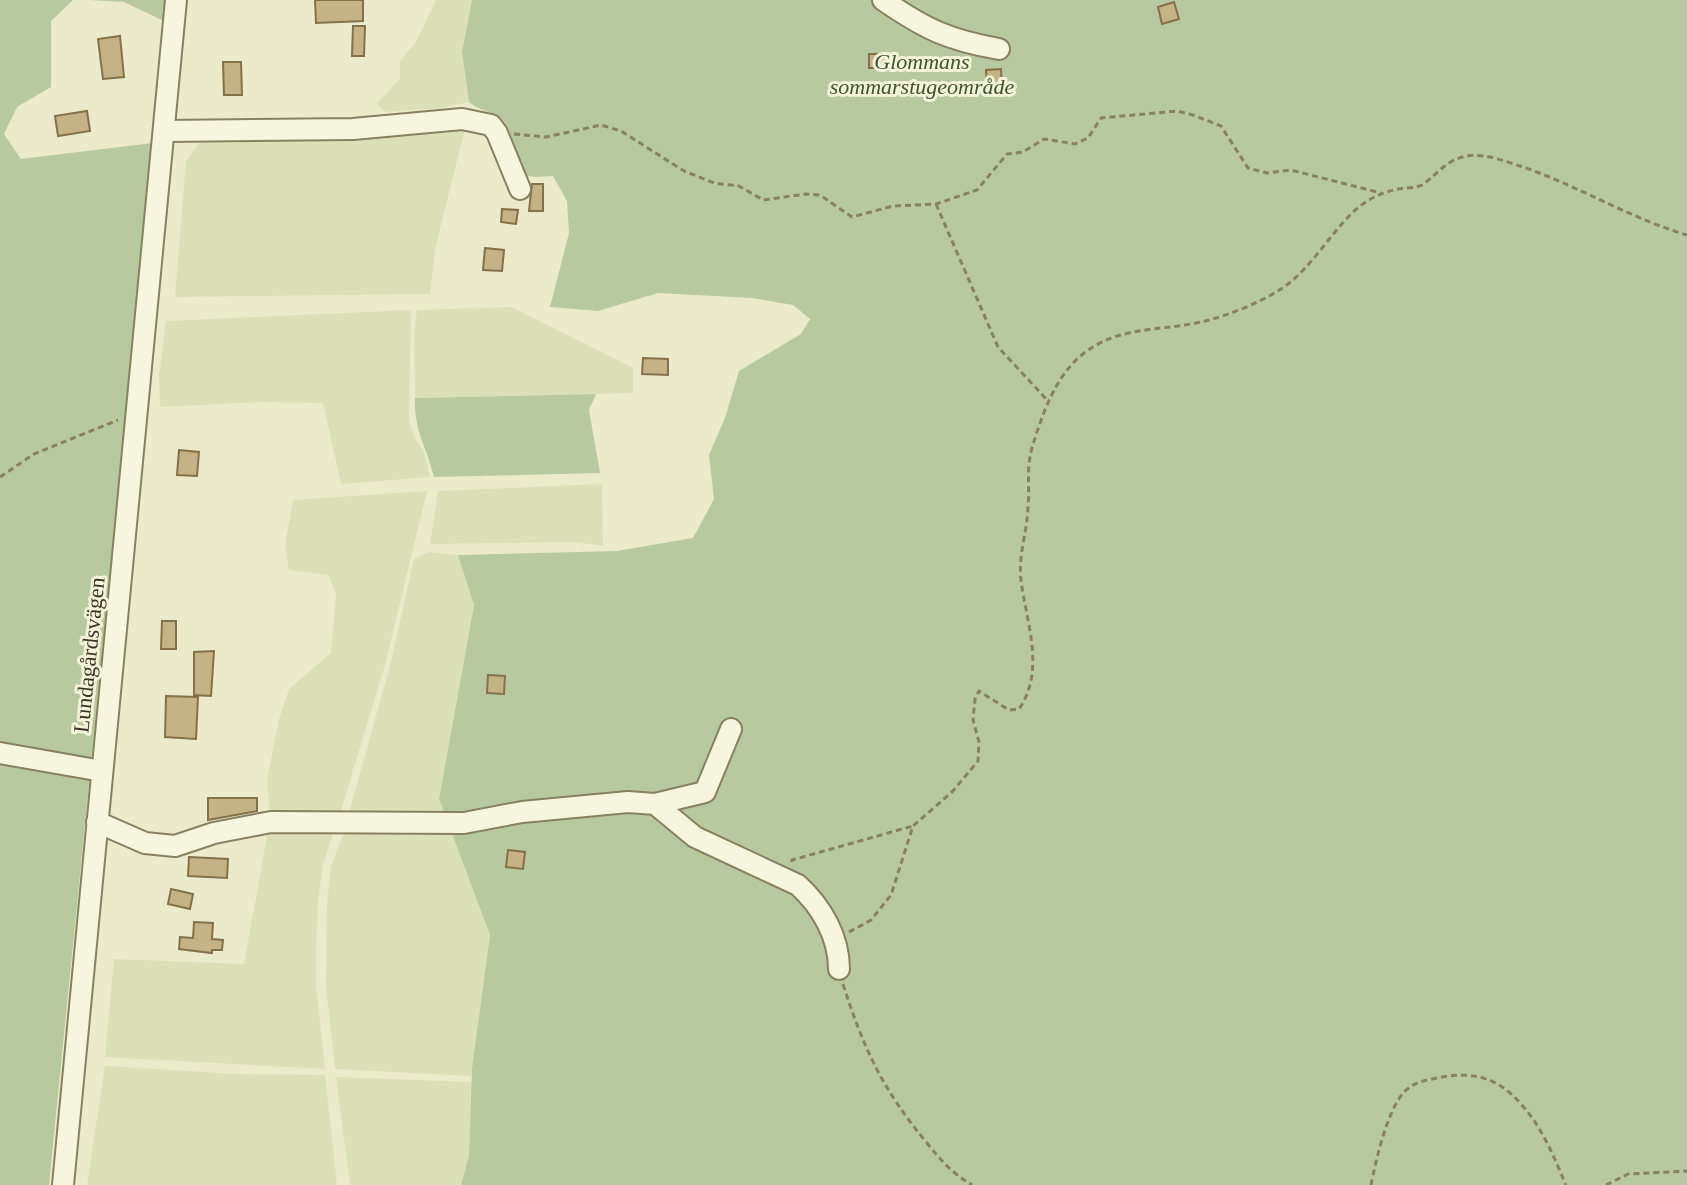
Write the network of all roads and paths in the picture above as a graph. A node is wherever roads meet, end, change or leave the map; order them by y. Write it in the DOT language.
graph roads {
  1 [pos="176,0"];
  2 [pos="883,0"];
  3 [pos="999,49"];
  4 [pos="164,131"];
  5 [pos="497,133"];
  6 [pos="520,189"];
  7 [pos="1381,193"];
  8 [pos="936,204"];
  9 [pos="1687,235"];
  10 [pos="1049,402"];
  11 [pos="137,410"];
  12 [pos="0,477"];
  13 [pos="731,729"];
  14 [pos="0,753"];
  15 [pos="102,771"];
  16 [pos="655,804"];
  17 [pos="97,822"];
  18 [pos="913,826"];
  19 [pos="787,878"];
  20 [pos="835,939"];
  21 [pos="839,969"];
  22 [pos="1687,1171"];
  23 [pos="63,1185"];
  24 [pos="972,1185"];
  25 [pos="1371,1185"];
  26 [pos="1566,1185"];
  27 [pos="1606,1185"];
  1 -- 4 [label="street, Lundagårdsvägen"];
  2 -- 3 [label="street"];
  4 -- 5 [label="street"];
  4 -- 11 [label="street, Lundagårdsvägen"];
  5 -- 6 [label="street"];
  5 -- 8 [label="path"];
  7 -- 8 [label="path"];
  7 -- 9 [label="path"];
  7 -- 10 [label="path"];
  8 -- 10 [label="path"];
  10 -- 18 [label="path"];
  11 -- 12 [label="path"];
  11 -- 15 [label="street, Lundagårdsvägen"];
  13 -- 16 [label="street"];
  14 -- 15 [label="street"];
  15 -- 17 [label="street, Lundagårdsvägen"];
  16 -- 17 [label="street"];
  16 -- 19 [label="street"];
  17 -- 23 [label="street, Lundagårdsvägen"];
  18 -- 19 [label="path"];
  18 -- 20 [label="path"];
  19 -- 20 [label="street"];
  20 -- 21 [label="street"];
  21 -- 24 [label="path"];
  22 -- 27 [label="path"];
  25 -- 26 [label="path"];
}
